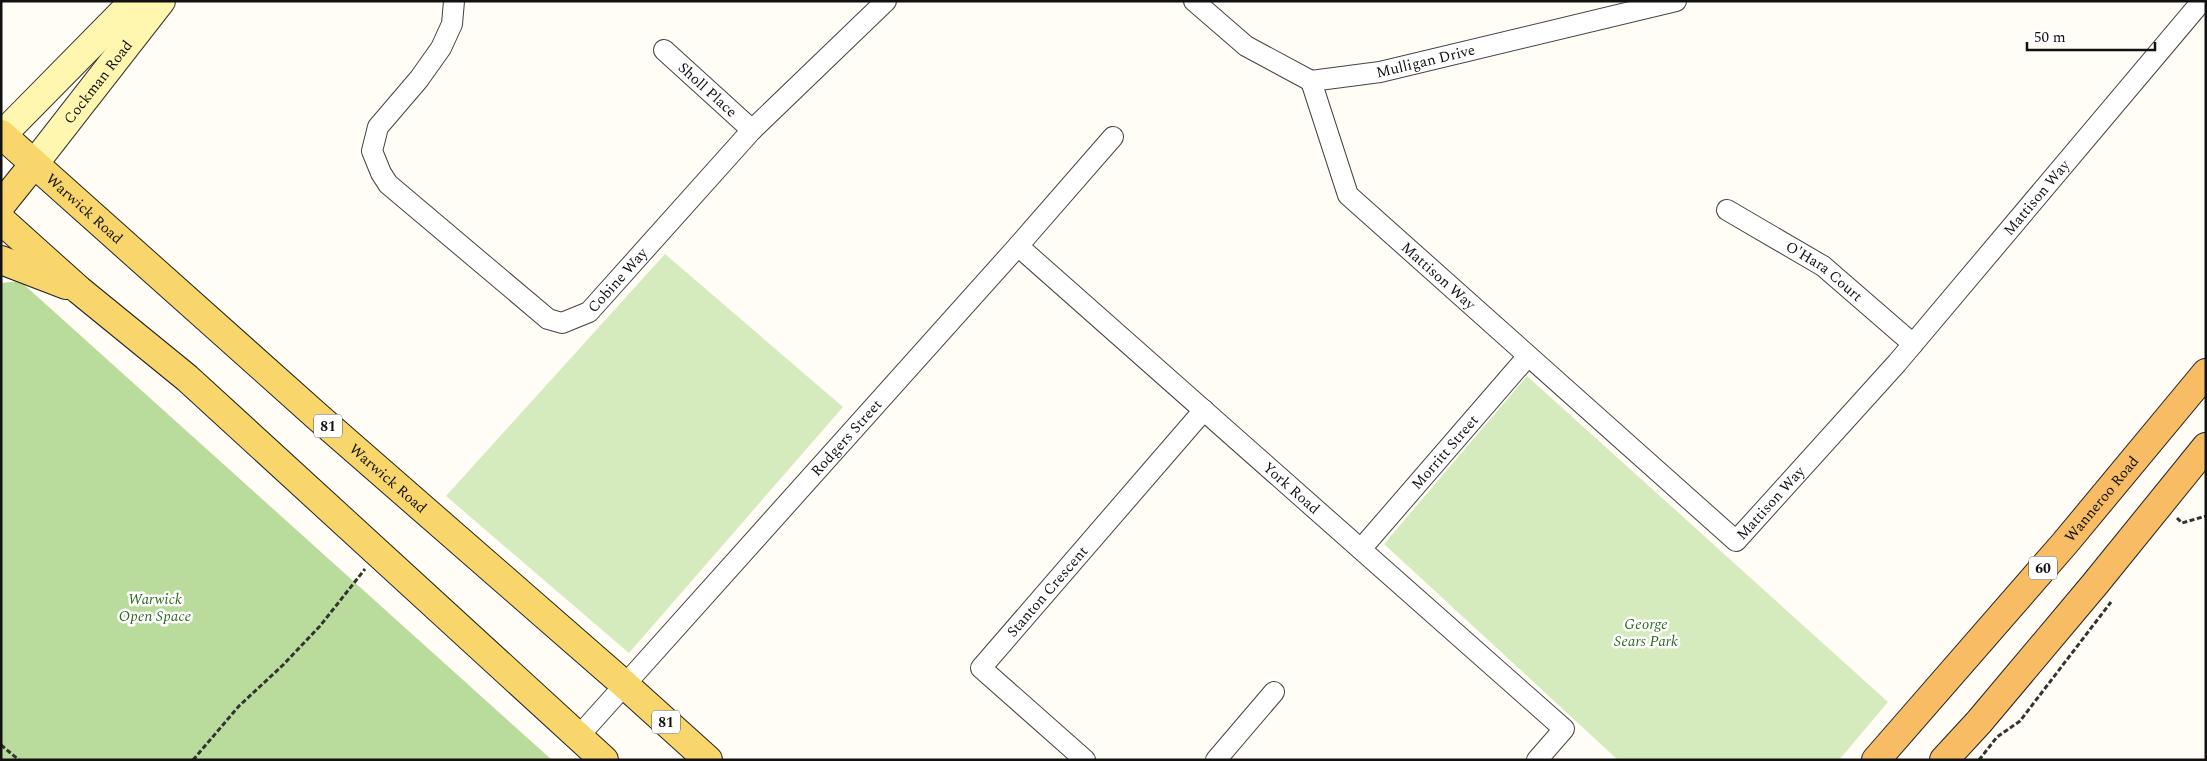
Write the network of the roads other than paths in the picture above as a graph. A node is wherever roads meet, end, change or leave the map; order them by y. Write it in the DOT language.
graph roads {
  1 [pos="134,1"];
  2 [pos="161,1"];
  3 [pos="454,1"];
  4 [pos="886,1"];
  5 [pos="1194,1"];
  6 [pos="1676,1"];
  7 [pos="2200,4"];
  8 [pos="664,50"];
  9 [pos="1311,81"];
  10 [pos="752,130"];
  11 [pos="1,135"];
  12 [pos="1113,137"];
  13 [pos="34,164"];
  14 [pos="1,205"];
  15 [pos="1727,210"];
  16 [pos="1,220"];
  17 [pos="1018,246"];
  18 [pos="1,260"];
  19 [pos="79,290"];
  20 [pos="1913,344"];
  21 [pos="1528,356"];
  22 [pos="2206,373"];
  23 [pos="1204,410"];
  24 [pos="2206,447"];
  25 [pos="1361,549"];
  26 [pos="625,684"];
  27 [pos="1274,692"];
  28 [pos="1979,722"];
  29 [pos="578,737"];
  30 [pos="604,760"];
  31 [pos="708,760"];
  32 [pos="1085,760"];
  33 [pos="1216,760"];
  34 [pos="1537,760"];
  35 [pos="1876,760"];
  36 [pos="1944,760"];
  37 [pos="1963,760"];
  1 -- 11 [label="main road, Cockman Road"];
  2 -- 13 [label="main road, Cockman Road"];
  3 -- 10 [label="street, Cobine Way"];
  4 -- 10 [label="street, Cobine Way"];
  5 -- 9 [label="street"];
  6 -- 9 [label="street, Mulligan Drive"];
  7 -- 20 [label="street, Mattison Way"];
  8 -- 10 [label="street, Sholl Place"];
  9 -- 21 [label="street, Mattison Way"];
  11 -- 13 [label="main road, Warwick Road / 81"];
  12 -- 17 [label="street, Rodgers Street"];
  13 -- 14 [label="main road"];
  13 -- 26 [label="main road, Warwick Road / 81"];
  15 -- 20 [label="street, O'Hara Court"];
  16 -- 19 [label="main road"];
  17 -- 23 [label="street, York Road"];
  17 -- 26 [label="street, Rodgers Street"];
  18 -- 19 [label="main road"];
  19 -- 29 [label="main road"];
  20 -- 21 [label="street, Mattison Way"];
  21 -- 25 [label="street, Morritt Street"];
  22 -- 35 [label="highway, Wanneroo Road / 60"];
  23 -- 25 [label="street, York Road"];
  23 -- 32 [label="street, Stanton Crescent"];
  24 -- 28 [label="highway"];
  25 -- 34 [label="street, York Road"];
  26 -- 29 [label="street, Rodgers Street"];
  26 -- 31 [label="main road, Warwick Road / 81"];
  27 -- 33 [label="street"];
  28 -- 36 [label="highway"];
  28 -- 37 [label="highway"];
  29 -- 30 [label="main road"];
}
